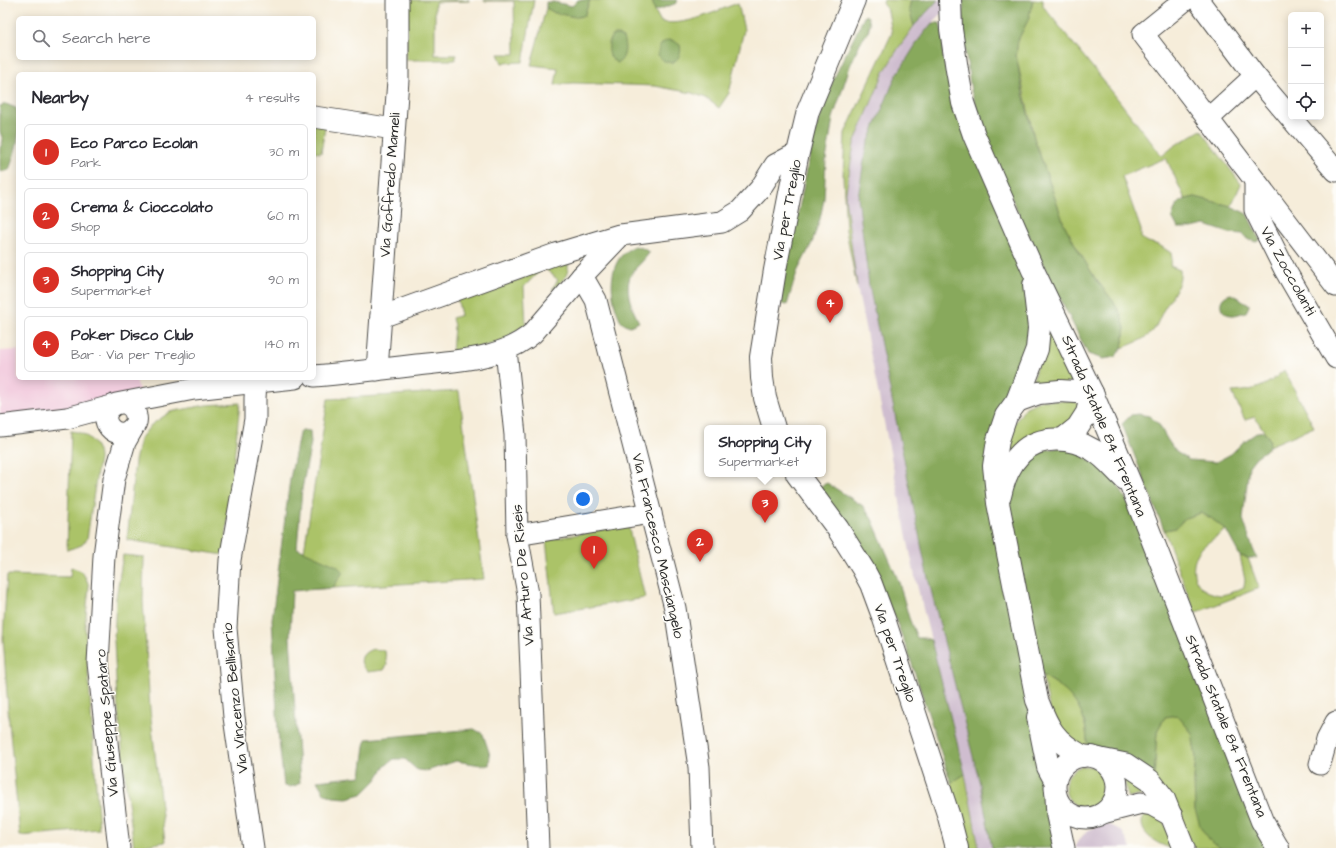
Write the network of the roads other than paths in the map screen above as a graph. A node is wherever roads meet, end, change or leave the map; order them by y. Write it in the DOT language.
graph roads {
  1 [pos="398,0"];
  2 [pos="854,0"];
  3 [pos="950,0"];
  4 [pos="1185,0"];
  5 [pos="1198,0"];
  6 [pos="1255,76"];
  7 [pos="316,116"];
  8 [pos="1208,119"];
  9 [pos="394,129"];
  10 [pos="797,158"];
  11 [pos="1336,171"];
  12 [pos="1255,181"];
  13 [pos="621,234"];
  14 [pos="1033,270"];
  15 [pos="582,276"];
  16 [pos="1336,286"];
  17 [pos="381,316"];
  18 [pos="506,350"];
  19 [pos="1336,358"];
  20 [pos="377,370"];
  21 [pos="316,376"];
  22 [pos="276,380"];
  23 [pos="256,382"];
  24 [pos="173,393"];
  25 [pos="1092,393"];
  26 [pos="1017,401"];
  27 [pos="113,415"];
  28 [pos="773,425"];
  29 [pos="0,426"];
  30 [pos="134,426"];
  31 [pos="1063,439"];
  32 [pos="799,477"];
  33 [pos="114,479"];
  34 [pos="1131,485"];
  35 [pos="998,503"];
  36 [pos="651,513"];
  37 [pos="517,535"];
  38 [pos="1037,700"];
  39 [pos="1336,722"];
  40 [pos="1091,758"];
  41 [pos="1320,764"];
  42 [pos="1056,789"];
  43 [pos="1096,815"];
  44 [pos="1172,816"];
  45 [pos="119,848"];
  46 [pos="253,848"];
  47 [pos="538,848"];
  48 [pos="702,848"];
  49 [pos="957,848"];
  50 [pos="1064,848"];
  51 [pos="1070,848"];
  52 [pos="1184,848"];
  53 [pos="1278,848"];
  1 -- 9 [label="street, Via Goffredo Mameli"];
  2 -- 10 [label="main road, Via per Treglio"];
  3 -- 14 [label="main road, Strada Statale 84 Frentana"];
  4 -- 8 [label="street"];
  5 -- 6 [label="street"];
  6 -- 8 [label="street"];
  6 -- 11 [label="street"];
  7 -- 9 [label="street"];
  8 -- 12 [label="street"];
  9 -- 17 [label="street, Via Goffredo Mameli"];
  10 -- 13 [label="street"];
  10 -- 28 [label="main road, Via per Treglio"];
  12 -- 16 [label="street"];
  12 -- 19 [label="street, Via Zoccolanti"];
  13 -- 15 [label="street"];
  13 -- 17 [label="street"];
  14 -- 25 [label="main road, Strada Statale 84 Frentana"];
  14 -- 26 [label="main road"];
  15 -- 18 [label="street"];
  15 -- 36 [label="street, Via Francesco Masciangelo"];
  17 -- 20 [label="street, Via Goffredo Mameli"];
  18 -- 20 [label="street"];
  18 -- 37 [label="street, Via Arturo De Riseis"];
  20 -- 21 [label="street"];
  22 -- 23 [label="street"];
  23 -- 24 [label="street"];
  23 -- 46 [label="street, Via Vincenzo Bellisario"];
  24 -- 27 [label="street"];
  24 -- 30 [label="street, Via Giuseppe Spataro"];
  25 -- 26 [label="main road"];
  25 -- 31 [label="main road"];
  25 -- 34 [label="main road, Strada Statale 84 Frentana"];
  26 -- 35 [label="main road"];
  27 -- 29 [label="street"];
  27 -- 30 [label="street"];
  27 -- 33 [label="street, Via Giuseppe Spataro"];
  30 -- 33 [label="street, Via Giuseppe Spataro"];
  31 -- 34 [label="main road"];
  31 -- 35 [label="main road"];
  32 -- 49 [label="main road, Via per Treglio"];
  33 -- 45 [label="street, Via Giuseppe Spataro"];
  34 -- 53 [label="main road, Strada Statale 84 Frentana"];
  35 -- 38 [label="main road"];
  36 -- 37 [label="street"];
  36 -- 48 [label="street, Via Francesco Masciangelo"];
  37 -- 47 [label="street, Via Arturo De Riseis"];
  38 -- 40 [label="main road"];
  38 -- 42 [label="main road"];
  39 -- 41 [label="street"];
  40 -- 42 [label="street"];
  40 -- 43 [label="street"];
  40 -- 44 [label="street"];
  42 -- 43 [label="street"];
  42 -- 50 [label="street"];
  43 -- 44 [label="street"];
  43 -- 51 [label="street"];
  44 -- 52 [label="street"];
}
